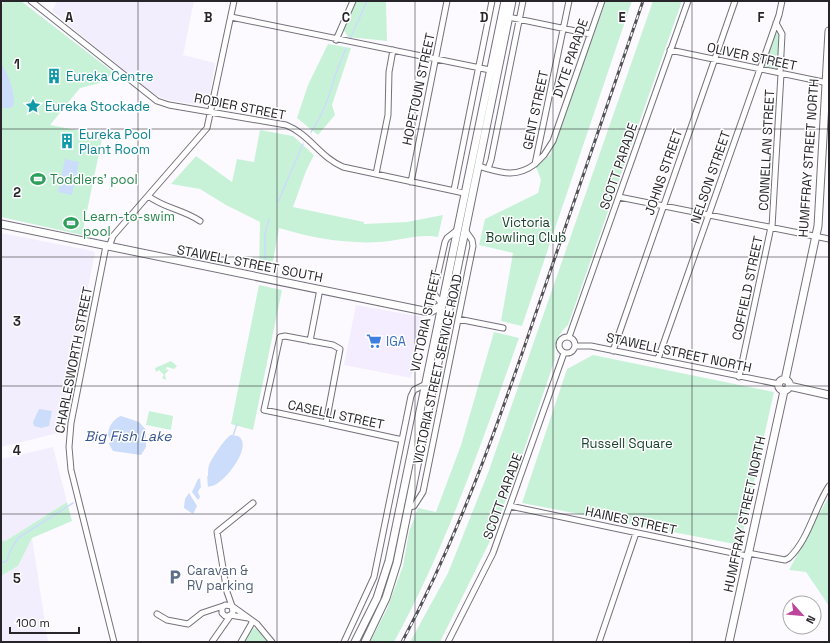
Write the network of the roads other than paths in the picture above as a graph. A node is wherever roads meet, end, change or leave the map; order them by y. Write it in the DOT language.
graph roads {
  1 [pos="31,1"];
  2 [pos="234,1"];
  3 [pos="353,1"];
  4 [pos="447,1"];
  5 [pos="492,1"];
  6 [pos="504,1"];
  7 [pos="512,1"];
  8 [pos="523,1"];
  9 [pos="568,1"];
  10 [pos="602,1"];
  11 [pos="688,1"];
  12 [pos="735,1"];
  13 [pos="782,1"];
  14 [pos="231,17"];
  15 [pos="508,17"];
  16 [pos="520,19"];
  17 [pos="776,23"];
  18 [pos="563,28"];
  19 [pos="829,31"];
  20 [pos="590,34"];
  21 [pos="336,40"];
  22 [pos="393,50"];
  23 [pos="670,50"];
  24 [pos="435,59"];
  25 [pos="715,59"];
  26 [pos="478,68"];
  27 [pos="760,69"];
  28 [pos="490,70"];
  29 [pos="781,74"];
  30 [pos="828,83"];
  31 [pos="212,111"];
  32 [pos="535,164"];
  33 [pos="478,166"];
  34 [pos="488,169"];
  35 [pos="376,174"];
  36 [pos="411,182"];
  37 [pos="454,190"];
  38 [pos="464,193"];
  39 [pos="472,194"];
  40 [pos="148,196"];
  41 [pos="619,196"];
  42 [pos="664,205"];
  43 [pos="709,214"];
  44 [pos="200,221"];
  45 [pos="1,224"];
  46 [pos="772,227"];
  47 [pos="465,230"];
  48 [pos="816,236"];
  49 [pos="829,239"];
  50 [pos="107,247"];
  51 [pos="320,290"];
  52 [pos="441,305"];
  53 [pos="400,306"];
  54 [pos="449,311"];
  55 [pos="438,317"];
  56 [pos="458,319"];
  57 [pos="503,328"];
  58 [pos="569,337"];
  59 [pos="310,341"];
  60 [pos="575,346"];
  61 [pos="613,351"];
  62 [pos="564,353"];
  63 [pos="658,359"];
  64 [pos="739,377"];
  65 [pos="424,385"];
  66 [pos="784,385"];
  67 [pos="829,393"];
  68 [pos="326,423"];
  69 [pos="402,439"];
  70 [pos="829,486"];
  71 [pos="253,503"];
  72 [pos="390,504"];
  73 [pos="400,506"];
  74 [pos="510,506"];
  75 [pos="409,507"];
  76 [pos="636,533"];
  77 [pos="747,554"];
  78 [pos="227,592"];
  79 [pos="224,606"];
  80 [pos="232,606"];
  81 [pos="211,611"];
  82 [pos="157,614"];
  83 [pos="223,614"];
  84 [pos="230,616"];
  85 [pos="252,620"];
  86 [pos="222,628"];
  87 [pos="114,642"];
  88 [pos="212,642"];
  89 [pos="241,642"];
  90 [pos="272,642"];
  91 [pos="344,642"];
  92 [pos="355,642"];
  93 [pos="365,642"];
  94 [pos="448,642"];
  95 [pos="599,642"];
  96 [pos="729,642"];
  1 -- 31 [label="street, RODIER STREET"];
  2 -- 14 [label="street, CHARLESWORTH STREET"];
  3 -- 21 [label="street"];
  4 -- 24 [label="street, HOPETOUN STREET"];
  5 -- 26 [label="street"];
  6 -- 28 [label="main road, VICTORIA STREET"];
  7 -- 15 [label="main road, VICTORIA STREET"];
  8 -- 16 [label="street"];
  9 -- 18 [label="street, GENT STREET"];
  10 -- 20 [label="street, DYTE PARADE"];
  11 -- 23 [label="street, SCOTT PARADE"];
  12 -- 25 [label="street, JOHNS STREET"];
  13 -- 17 [label="street, NELSON STREET"];
  14 -- 21 [label="street"];
  14 -- 31 [label="street, CHARLESWORTH STREET"];
  15 -- 16 [label="street"];
  15 -- 33 [label="main road, VICTORIA STREET"];
  16 -- 18 [label="street"];
  16 -- 34 [label="street"];
  17 -- 27 [label="street, NELSON STREET"];
  17 -- 29 [label="street, CONNELLAN STREET"];
  18 -- 20 [label="street"];
  18 -- 32 [label="street, GENT STREET"];
  19 -- 30 [label="main road, HUMFFRAY STREET NORTH"];
  20 -- 32 [label="street, DYTE PARADE"];
  21 -- 22 [label="street"];
  22 -- 24 [label="street"];
  22 -- 35 [label="street"];
  23 -- 25 [label="street, OLIVER STREET"];
  23 -- 41 [label="street, SCOTT PARADE"];
  24 -- 26 [label="street"];
  24 -- 36 [label="street, HOPETOUN STREET"];
  25 -- 27 [label="street, OLIVER STREET"];
  25 -- 42 [label="street, JOHNS STREET"];
  26 -- 28 [label="street"];
  26 -- 37 [label="street"];
  27 -- 29 [label="street, OLIVER STREET"];
  27 -- 43 [label="street, NELSON STREET"];
  28 -- 38 [label="main road, VICTORIA STREET"];
  29 -- 30 [label="street, OLIVER STREET"];
  29 -- 46 [label="street, CONNELLAN STREET"];
  30 -- 48 [label="main road, HUMFFRAY STREET NORTH"];
  31 -- 35 [label="street, RODIER STREET"];
  31 -- 40 [label="street, CHARLESWORTH STREET"];
  32 -- 34 [label="street, GENT STREET"];
  33 -- 34 [label="street, GENT STREET"];
  33 -- 39 [label="main road, VICTORIA STREET"];
  35 -- 36 [label="street, RODIER STREET"];
  36 -- 37 [label="street, RODIER STREET"];
  37 -- 38 [label="street, RODIER STREET"];
  38 -- 39 [label="main road"];
  38 -- 52 [label="main road, VICTORIA STREET"];
  39 -- 47 [label="main road, VICTORIA STREET"];
  40 -- 44 [label="street"];
  40 -- 50 [label="street, CHARLESWORTH STREET"];
  41 -- 42 [label="street"];
  41 -- 58 [label="street, SCOTT PARADE"];
  42 -- 43 [label="street"];
  42 -- 61 [label="street, JOHNS STREET"];
  43 -- 46 [label="street"];
  43 -- 63 [label="street, NELSON STREET"];
  45 -- 50 [label="main road, STAWELL STREET SOUTH"];
  46 -- 48 [label="street"];
  46 -- 64 [label="street, COFFIELD STREET"];
  47 -- 54 [label="main road, VICTORIA STREET"];
  47 -- 56 [label="street, VICTORIA STREET SERVICE ROAD"];
  48 -- 49 [label="street"];
  48 -- 66 [label="main road, HUMFFRAY STREET NORTH"];
  50 -- 51 [label="main road, STAWELL STREET SOUTH"];
  50 -- 87 [label="street, CHARLESWORTH STREET"];
  51 -- 53 [label="main road, STAWELL STREET SOUTH"];
  51 -- 59 [label="street"];
  52 -- 53 [label="main road, STAWELL STREET SOUTH"];
  52 -- 55 [label="main road, VICTORIA STREET"];
  53 -- 55 [label="main road, STAWELL STREET SOUTH"];
  54 -- 55 [label="main road"];
  54 -- 75 [label="main road, VICTORIA STREET"];
  55 -- 65 [label="main road, VICTORIA STREET"];
  56 -- 57 [label="street"];
  56 -- 75 [label="street, VICTORIA STREET SERVICE ROAD"];
  58 -- 60 [label="street"];
  58 -- 62 [label="street"];
  59 -- 68 [label="street"];
  59 -- 68 [label="street, CASELLI STREET"];
  60 -- 61 [label="street, STAWELL STREET NORTH"];
  60 -- 62 [label="street"];
  61 -- 63 [label="street, STAWELL STREET NORTH"];
  62 -- 74 [label="street, SCOTT PARADE"];
  63 -- 64 [label="street, STAWELL STREET NORTH"];
  64 -- 66 [label="street, STAWELL STREET NORTH"];
  65 -- 69 [label="street, VICTORIA STREET SERVICE ROAD"];
  65 -- 73 [label="main road, VICTORIA STREET"];
  66 -- 67 [label="main road, STAWELL STREET NORTH"];
  66 -- 77 [label="main road, HUMFFRAY STREET NORTH"];
  68 -- 69 [label="street, CASELLI STREET"];
  69 -- 72 [label="street, VICTORIA STREET SERVICE ROAD"];
  70 -- 77 [label="street, HAINES STREET"];
  71 -- 78 [label="street"];
  72 -- 73 [label="street"];
  72 -- 91 [label="street, VICTORIA STREET SERVICE ROAD"];
  73 -- 75 [label="main road"];
  73 -- 92 [label="main road, VICTORIA STREET"];
  74 -- 76 [label="street, HAINES STREET"];
  74 -- 94 [label="street, SCOTT PARADE"];
  75 -- 93 [label="main road, VICTORIA STREET"];
  76 -- 77 [label="street, HAINES STREET"];
  76 -- 95 [label="street"];
  77 -- 96 [label="main road, HUMFFRAY STREET NORTH"];
  78 -- 79 [label="street"];
  78 -- 80 [label="street"];
  79 -- 80 [label="street"];
  79 -- 81 [label="street"];
  79 -- 83 [label="street"];
  80 -- 84 [label="street"];
  80 -- 85 [label="street"];
  81 -- 82 [label="street"];
  81 -- 83 [label="street"];
  83 -- 84 [label="street"];
  83 -- 86 [label="street"];
  84 -- 85 [label="street"];
  84 -- 86 [label="street"];
  85 -- 89 [label="street"];
  85 -- 90 [label="street"];
  86 -- 88 [label="street"];
}
